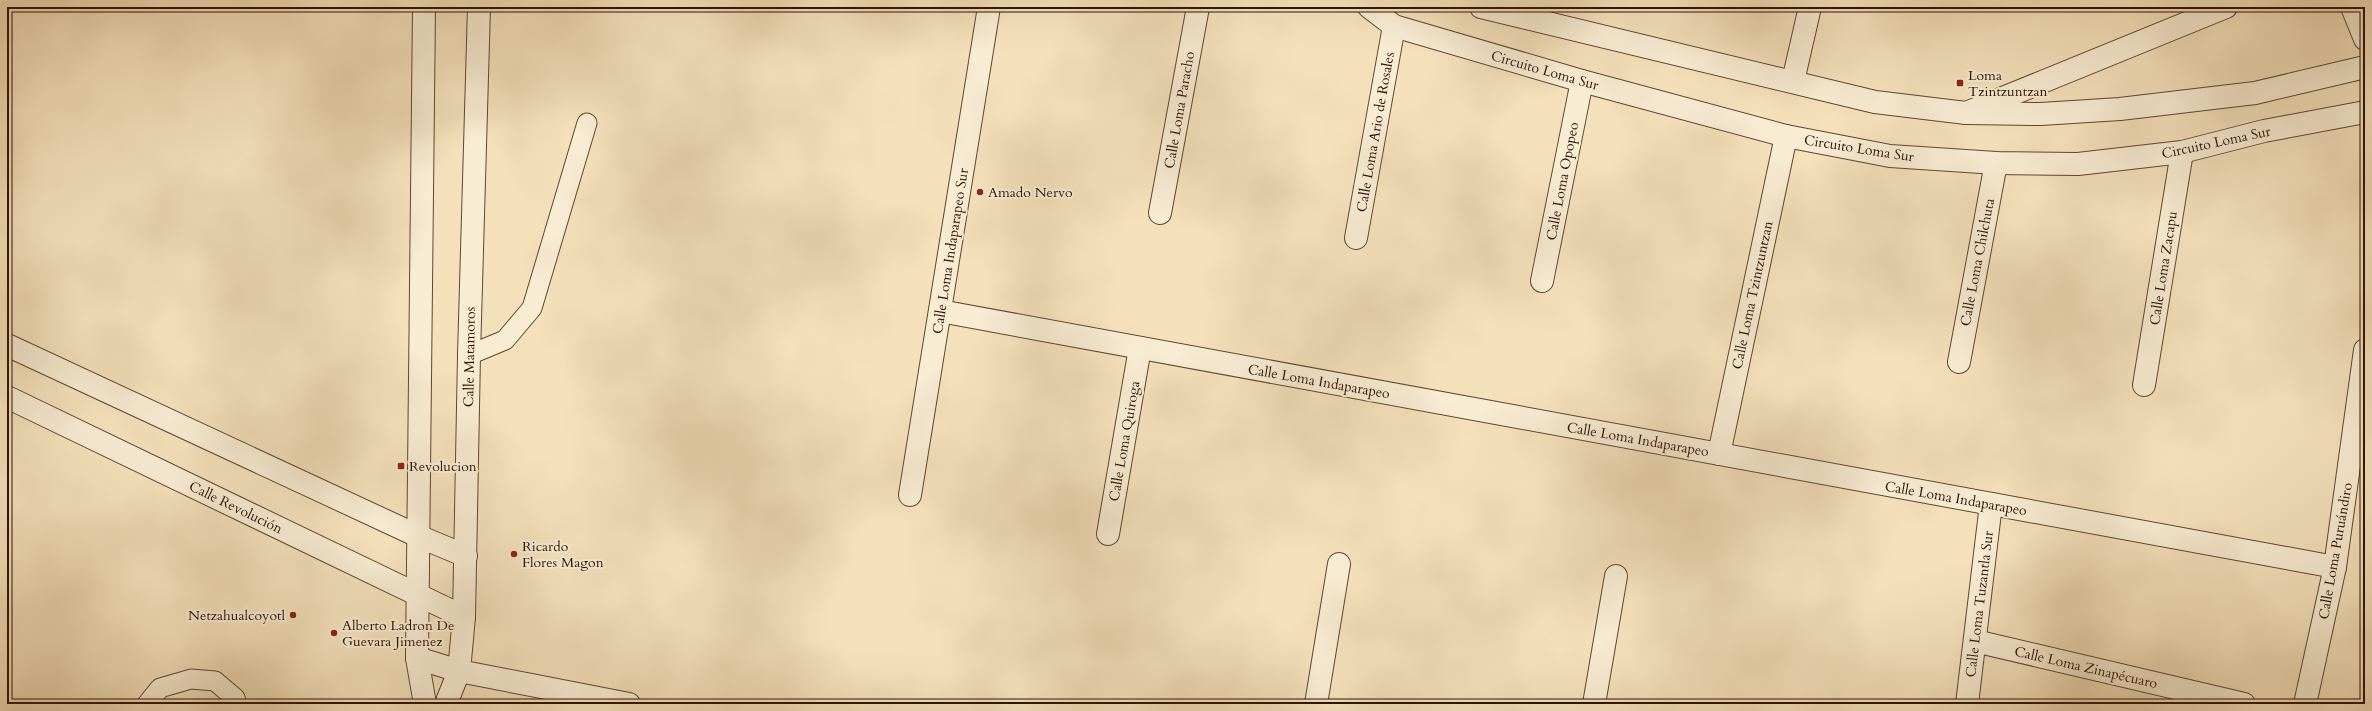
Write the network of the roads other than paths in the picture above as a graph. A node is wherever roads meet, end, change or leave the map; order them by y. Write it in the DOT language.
graph roads {
  1 [pos="424,7"];
  2 [pos="479,7"];
  3 [pos="989,7"];
  4 [pos="1198,7"];
  5 [pos="1369,7"];
  6 [pos="1481,7"];
  7 [pos="1810,7"];
  8 [pos="2226,7"];
  9 [pos="2352,7"];
  10 [pos="1394,26"];
  11 [pos="2365,39"];
  12 [pos="2365,67"];
  13 [pos="1582,81"];
  14 [pos="1792,81"];
  15 [pos="1966,112"];
  16 [pos="2365,112"];
  17 [pos="587,123"];
  18 [pos="1786,136"];
  19 [pos="2182,152"];
  20 [pos="1996,163"];
  21 [pos="1160,213"];
  22 [pos="1356,238"];
  23 [pos="1542,281"];
  24 [pos="940,311"];
  25 [pos="7,345"];
  26 [pos="1140,348"];
  27 [pos="2365,350"];
  28 [pos="469,355"];
  29 [pos="1959,362"];
  30 [pos="2144,385"];
  31 [pos="7,397"];
  32 [pos="1719,454"];
  33 [pos="910,496"];
  34 [pos="1991,504"];
  35 [pos="1108,534"];
  36 [pos="418,536"];
  37 [pos="466,556"];
  38 [pos="1339,564"];
  39 [pos="2335,567"];
  40 [pos="1616,576"];
  41 [pos="417,595"];
  42 [pos="464,617"];
  43 [pos="1975,641"];
  44 [pos="417,658"];
  45 [pos="458,671"];
  46 [pos="147,704"];
  47 [pos="237,704"];
  48 [pos="424,704"];
  49 [pos="446,704"];
  50 [pos="629,704"];
  51 [pos="1316,704"];
  52 [pos="1594,704"];
  53 [pos="1967,704"];
  54 [pos="2244,704"];
  55 [pos="2305,704"];
  1 -- 36 [label="street"];
  2 -- 28 [label="street, Calle Matamoros"];
  3 -- 24 [label="street, Calle Loma Indaparapeo Sur"];
  4 -- 21 [label="street, Calle Loma Paracho"];
  5 -- 10 [label="street, Circuito Loma Sur"];
  6 -- 14 [label="street"];
  7 -- 14 [label="street"];
  8 -- 15 [label="street"];
  9 -- 11 [label="street"];
  10 -- 13 [label="street, Circuito Loma Sur"];
  10 -- 22 [label="street, Calle Loma Ario de Rosales"];
  12 -- 15 [label="street"];
  13 -- 18 [label="street, Circuito Loma Sur"];
  13 -- 23 [label="street, Calle Loma Opopeo"];
  14 -- 15 [label="street"];
  16 -- 19 [label="street, Circuito Loma Sur"];
  17 -- 28 [label="lane"];
  18 -- 20 [label="street, Circuito Loma Sur"];
  18 -- 32 [label="street, Calle Loma Tzintzuntzan"];
  19 -- 20 [label="street, Circuito Loma Sur"];
  19 -- 30 [label="street, Calle Loma Zacapu"];
  20 -- 29 [label="street, Calle Loma Chilchuta"];
  24 -- 26 [label="street, Calle Loma Indaparapeo"];
  24 -- 33 [label="street, Calle Loma Indaparapeo Sur"];
  25 -- 36 [label="street"];
  26 -- 32 [label="street, Calle Loma Indaparapeo"];
  26 -- 35 [label="street, Calle Loma Quiroga"];
  27 -- 39 [label="street, Calle Loma Puruándiro"];
  28 -- 37 [label="street, Calle Matamoros"];
  31 -- 41 [label="street, Calle Revolución"];
  32 -- 34 [label="street, Calle Loma Indaparapeo"];
  34 -- 39 [label="street, Calle Loma Indaparapeo"];
  34 -- 43 [label="street, Calle Loma Tuzantla Sur"];
  36 -- 37 [label="street"];
  36 -- 41 [label="street"];
  37 -- 42 [label="street, Calle Matamoros"];
  38 -- 51 [label="street"];
  39 -- 55 [label="street, Calle Loma Puruándiro"];
  40 -- 52 [label="street"];
  41 -- 42 [label="street, Calle Revolución"];
  41 -- 44 [label="street"];
  42 -- 45 [label="street, Calle Matamoros"];
  43 -- 53 [label="street, Calle Loma Tuzantla Sur"];
  43 -- 54 [label="street, Calle Loma Zinapécuaro"];
  44 -- 45 [label="street"];
  44 -- 48 [label="street"];
  45 -- 49 [label="street, Calle Matamoros"];
  45 -- 50 [label="street"];
  46 -- 47 [label="lane"];
}
